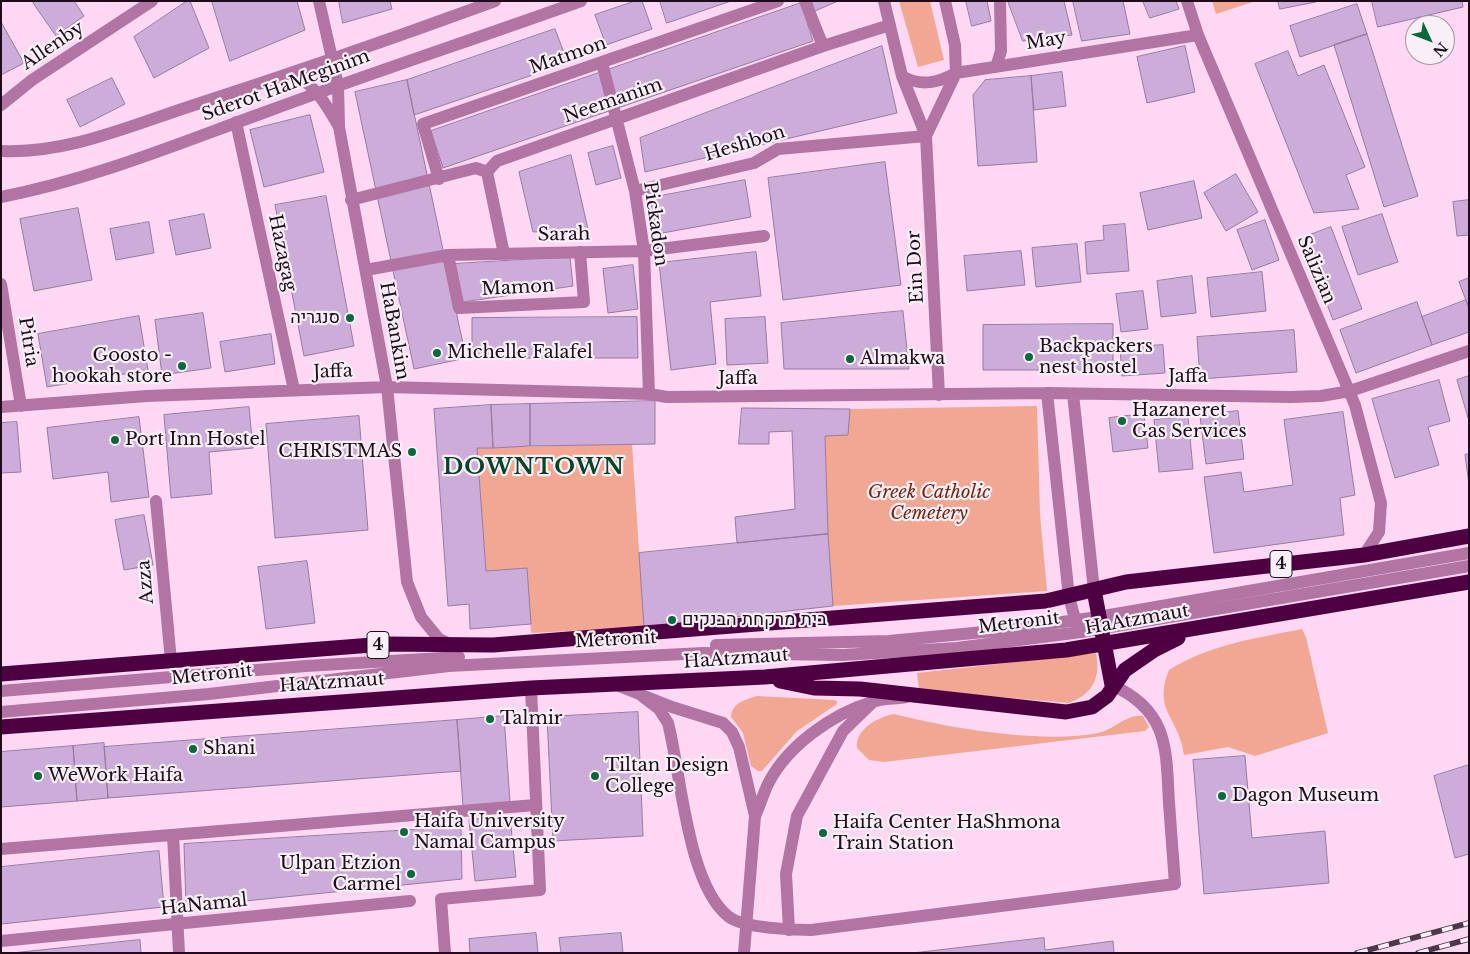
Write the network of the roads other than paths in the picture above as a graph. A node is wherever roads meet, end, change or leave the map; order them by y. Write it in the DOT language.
graph roads {
  1 [pos="152,1"];
  2 [pos="319,1"];
  3 [pos="495,1"];
  4 [pos="581,1"];
  5 [pos="778,1"];
  6 [pos="805,1"];
  7 [pos="884,1"];
  8 [pos="944,1"];
  9 [pos="1000,1"];
  10 [pos="1187,1"];
  11 [pos="890,26"];
  12 [pos="1198,35"];
  13 [pos="823,46"];
  14 [pos="332,60"];
  15 [pos="602,63"];
  16 [pos="996,67"];
  17 [pos="292,73"];
  18 [pos="956,73"];
  19 [pos="902,76"];
  20 [pos="338,85"];
  21 [pos="317,93"];
  22 [pos="1,105"];
  23 [pos="617,119"];
  24 [pos="236,122"];
  25 [pos="339,127"];
  26 [pos="926,136"];
  27 [pos="1,151"];
  28 [pos="487,172"];
  29 [pos="439,179"];
  30 [pos="635,191"];
  31 [pos="1,197"];
  32 [pos="351,200"];
  33 [pos="764,236"];
  34 [pos="644,251"];
  35 [pos="580,252"];
  36 [pos="504,254"];
  37 [pos="448,255"];
  38 [pos="366,270"];
  39 [pos="1,284"];
  40 [pos="1469,351"];
  41 [pos="387,388"];
  42 [pos="294,390"];
  43 [pos="1350,391"];
  44 [pos="1047,393"];
  45 [pos="649,394"];
  46 [pos="1072,394"];
  47 [pos="939,395"];
  48 [pos="21,406"];
  49 [pos="1,407"];
  50 [pos="156,501"];
  51 [pos="1469,536"];
  52 [pos="1469,552"];
  53 [pos="1364,555"];
  54 [pos="1469,566"];
  55 [pos="1469,582"];
  56 [pos="1094,590"];
  57 [pos="1069,597"];
  58 [pos="1075,620"];
  59 [pos="1230,622"];
  60 [pos="1099,623"];
  61 [pos="1081,632"];
  62 [pos="460,646"];
  63 [pos="1104,646"];
  64 [pos="171,661"];
  65 [pos="1,674"];
  66 [pos="765,677"];
  67 [pos="614,684"];
  68 [pos="1112,685"];
  69 [pos="531,688"];
  70 [pos="1,691"];
  71 [pos="913,695"];
  72 [pos="642,696"];
  73 [pos="874,701"];
  74 [pos="1,712"];
  75 [pos="1,727"];
  76 [pos="535,805"];
  77 [pos="755,816"];
  78 [pos="173,835"];
  79 [pos="1,849"];
  80 [pos="410,901"];
  81 [pos="177,925"];
  82 [pos="789,930"];
  83 [pos="1,941"];
  84 [pos="179,953"];
  85 [pos="445,953"];
  86 [pos="744,953"];
  1 -- 22 [label="street, Allenby"];
  2 -- 14 [label="street, HaBankim"];
  3 -- 14 [label="street, Sderot HaMeginim"];
  4 -- 20 [label="street, Sderot HaMeginim"];
  5 -- 15 [label="street, Matmon"];
  6 -- 13 [label="street"];
  7 -- 11 [label="street, Ein Dor"];
  8 -- 18 [label="street, Ein Dor"];
  9 -- 16 [label="street"];
  10 -- 12 [label="street, Salizian"];
  11 -- 13 [label="street, Neemanim"];
  11 -- 19 [label="street, Ein Dor"];
  12 -- 16 [label="street, May"];
  12 -- 43 [label="street, Salizian"];
  13 -- 23 [label="street, Neemanim"];
  14 -- 17 [label="street, Sderot HaMeginim"];
  14 -- 20 [label="street, HaBankim"];
  15 -- 23 [label="street, Pickadon"];
  15 -- 29 [label="street, Matmon"];
  16 -- 18 [label="street, May"];
  17 -- 21 [label="street"];
  17 -- 27 [label="street, Sderot HaMeginim"];
  18 -- 19 [label="street, May"];
  18 -- 26 [label="street, Ein Dor"];
  19 -- 26 [label="street, Ein Dor"];
  20 -- 21 [label="street, Sderot HaMeginim"];
  20 -- 25 [label="street, HaBankim"];
  21 -- 24 [label="street, Sderot HaMeginim"];
  21 -- 25 [label="street"];
  23 -- 28 [label="street, Neemanim"];
  23 -- 30 [label="street, Pickadon"];
  24 -- 31 [label="street, Sderot HaMeginim"];
  24 -- 42 [label="street, Hazagag"];
  25 -- 32 [label="street, HaBankim"];
  26 -- 30 [label="street, Heshbon"];
  26 -- 47 [label="street, Ein Dor"];
  28 -- 29 [label="street"];
  28 -- 36 [label="street"];
  29 -- 32 [label="street"];
  30 -- 34 [label="street, Pickadon"];
  32 -- 38 [label="street, HaBankim"];
  33 -- 34 [label="street, Sarah"];
  34 -- 35 [label="street, Sarah"];
  34 -- 45 [label="street, Pickadon"];
  35 -- 36 [label="street, Sarah"];
  35 -- 37 [label="street, Mamon"];
  36 -- 37 [label="street, Sarah"];
  37 -- 38 [label="street, Sarah"];
  38 -- 41 [label="street, HaBankim"];
  39 -- 48 [label="street, Pitria"];
  40 -- 43 [label="street, Jaffa"];
  41 -- 42 [label="street, Jaffa"];
  41 -- 45 [label="street, Jaffa"];
  41 -- 62 [label="street, HaBankim"];
  42 -- 48 [label="street, Jaffa"];
  43 -- 46 [label="street, Jaffa"];
  43 -- 53 [label="street, Salizian"];
  44 -- 46 [label="street, Jaffa"];
  44 -- 47 [label="street, Jaffa"];
  44 -- 57 [label="street"];
  45 -- 47 [label="street, Jaffa"];
  46 -- 56 [label="street"];
  48 -- 49 [label="street, Jaffa"];
  50 -- 64 [label="street, Azza"];
  51 -- 53 [label="highway, HaAtzmaut / 4"];
  52 -- 60 [label="street, Metronit"];
  53 -- 56 [label="highway, HaAtzmaut / 4"];
  54 -- 60 [label="street, Metronit"];
  55 -- 59 [label="highway, HaAtzmaut"];
  56 -- 57 [label="highway, HaAtzmaut / 4"];
  56 -- 60 [label="highway"];
  57 -- 58 [label="street"];
  57 -- 62 [label="highway, HaAtzmaut / 4"];
  58 -- 60 [label="street, Metronit"];
  58 -- 61 [label="street"];
  58 -- 70 [label="street, Metronit"];
  59 -- 63 [label="highway, HaAtzmaut"];
  59 -- 68 [label="highway"];
  60 -- 61 [label="street, Metronit"];
  60 -- 63 [label="highway"];
  61 -- 63 [label="street"];
  61 -- 74 [label="street, Metronit"];
  62 -- 64 [label="highway, HaAtzmaut / 4"];
  63 -- 66 [label="highway, HaAtzmaut"];
  63 -- 68 [label="highway"];
  64 -- 65 [label="highway, HaAtzmaut / 4"];
  66 -- 67 [label="highway, HaAtzmaut"];
  66 -- 71 [label="highway"];
  67 -- 69 [label="highway, HaAtzmaut"];
  67 -- 72 [label="street"];
  68 -- 71 [label="highway"];
  68 -- 82 [label="street"];
  69 -- 75 [label="highway, HaAtzmaut"];
  69 -- 76 [label="street"];
  71 -- 73 [label="street"];
  72 -- 77 [label="street"];
  72 -- 82 [label="street"];
  73 -- 77 [label="street"];
  73 -- 82 [label="street"];
  76 -- 78 [label="street"];
  76 -- 85 [label="street"];
  77 -- 86 [label="street, bridge"];
  78 -- 79 [label="street"];
  78 -- 81 [label="street"];
  80 -- 81 [label="street, HaNamal"];
  81 -- 83 [label="street, HaNamal"];
  81 -- 84 [label="street"];
}
